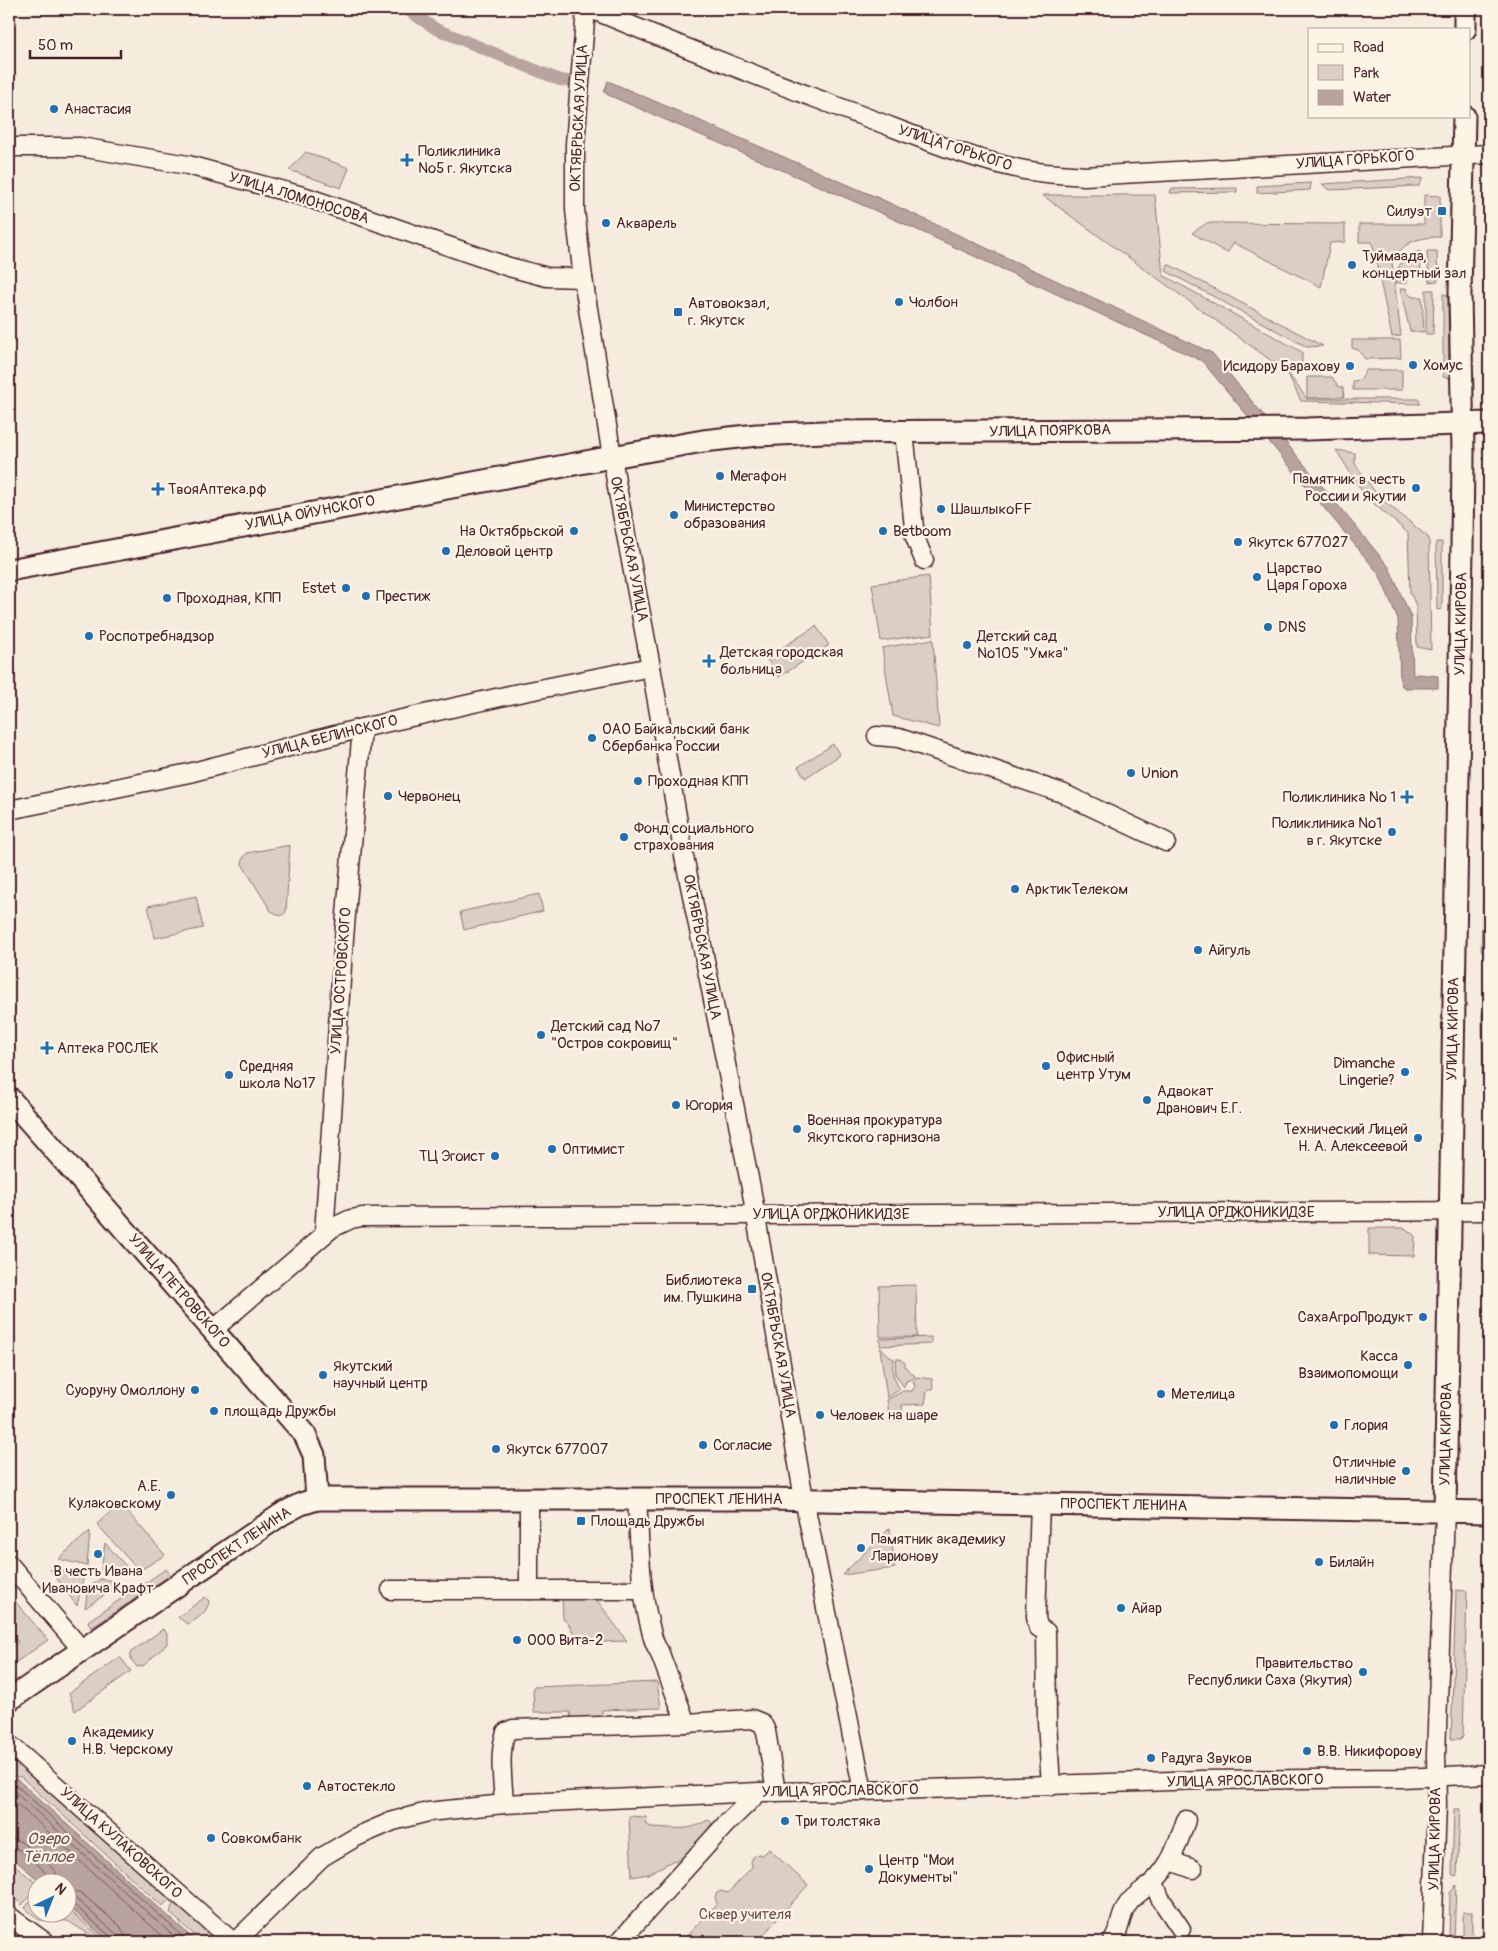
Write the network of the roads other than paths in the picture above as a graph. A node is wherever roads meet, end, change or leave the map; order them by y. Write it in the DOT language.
graph roads {
  1 [pos="586,9"];
  2 [pos="592,9"];
  3 [pos="1465,9"];
  4 [pos="1465,28"];
  5 [pos="1464,118"];
  6 [pos="9,147"];
  7 [pos="1463,154"];
  8 [pos="1489,154"];
  9 [pos="584,278"];
  10 [pos="1489,423"];
  11 [pos="1463,424"];
  12 [pos="904,432"];
  13 [pos="612,457"];
  14 [pos="924,560"];
  15 [pos="9,570"];
  16 [pos="651,667"];
  17 [pos="362,728"];
  18 [pos="877,736"];
  19 [pos="9,810"];
  20 [pos="1166,842"];
  21 [pos="9,1098"];
  22 [pos="1450,1211"];
  23 [pos="1489,1211"];
  24 [pos="755,1215"];
  25 [pos="324,1234"];
  26 [pos="213,1330"];
  27 [pos="317,1499"];
  28 [pos="637,1499"];
  29 [pos="529,1500"];
  30 [pos="804,1500"];
  31 [pos="1040,1504"];
  32 [pos="1445,1511"];
  33 [pos="1489,1512"];
  34 [pos="9,1564"];
  35 [pos="391,1590"];
  36 [pos="528,1590"];
  37 [pos="643,1590"];
  38 [pos="82,1650"];
  39 [pos="9,1700"];
  40 [pos="686,1723"];
  41 [pos="9,1744"];
  42 [pos="1489,1774"];
  43 [pos="1436,1776"];
  44 [pos="1051,1786"];
  45 [pos="758,1792"];
  46 [pos="776,1792"];
  47 [pos="863,1792"];
  48 [pos="504,1804"];
  49 [pos="1186,1820"];
  50 [pos="1171,1861"];
  51 [pos="1193,1869"];
  52 [pos="1154,1882"];
  53 [pos="9,1916"];
  54 [pos="1181,1929"];
  55 [pos="40,1941"];
  56 [pos="234,1942"];
  57 [pos="618,1942"];
  58 [pos="1112,1942"];
  59 [pos="1432,1942"];
  1 -- 9 [label="street, ОКТЯБРЬСКАЯ УЛИЦА"];
  2 -- 7 [label="street, УЛИЦА ГОРЬКОГО"];
  3 -- 4 [label="main road"];
  5 -- 7 [label="main road, УЛИЦА КИРОВА"];
  6 -- 9 [label="street, УЛИЦА ЛОМОНОСОВА"];
  7 -- 8 [label="street, УЛИЦА ГОРЬКОГО"];
  7 -- 11 [label="main road, УЛИЦА КИРОВА"];
  9 -- 13 [label="street, ОКТЯБРЬСКАЯ УЛИЦА"];
  10 -- 11 [label="main road, УЛИЦА ПОЯРКОВА"];
  11 -- 12 [label="main road, УЛИЦА ПОЯРКОВА"];
  11 -- 22 [label="main road, УЛИЦА КИРОВА"];
  12 -- 13 [label="main road, УЛИЦА ПОЯРКОВА"];
  12 -- 14 [label="street"];
  13 -- 15 [label="main road, УЛИЦА ОЙУНСКОГО"];
  13 -- 16 [label="street, ОКТЯБРЬСКАЯ УЛИЦА"];
  16 -- 17 [label="street, УЛИЦА БЕЛИНСКОГО"];
  16 -- 24 [label="street, ОКТЯБРЬСКАЯ УЛИЦА"];
  17 -- 19 [label="street, УЛИЦА БЕЛИНСКОГО"];
  17 -- 25 [label="street, УЛИЦА ОСТРОВСКОГО"];
  18 -- 20 [label="street"];
  21 -- 26 [label="main road, УЛИЦА ПЕТРОВСКОГО"];
  22 -- 23 [label="street, УЛИЦА ОРДЖОНИКИДЗЕ"];
  22 -- 24 [label="street, УЛИЦА ОРДЖОНИКИДЗЕ"];
  22 -- 32 [label="main road, УЛИЦА КИРОВА"];
  24 -- 25 [label="street, УЛИЦА ОРДЖОНИКИДЗЕ"];
  24 -- 30 [label="street, ОКТЯБРЬСКАЯ УЛИЦА"];
  25 -- 26 [label="street, УЛИЦА ОРДЖОНИКИДЗЕ"];
  26 -- 27 [label="main road, УЛИЦА ПЕТРОВСКОГО"];
  27 -- 29 [label="main road, ПРОСПЕКТ ЛЕНИНА"];
  27 -- 38 [label="main road, ПРОСПЕКТ ЛЕНИНА"];
  28 -- 29 [label="main road, ПРОСПЕКТ ЛЕНИНА"];
  28 -- 30 [label="main road, ПРОСПЕКТ ЛЕНИНА"];
  28 -- 37 [label="street"];
  29 -- 36 [label="street"];
  30 -- 31 [label="main road, ПРОСПЕКТ ЛЕНИНА"];
  30 -- 47 [label="street, ОКТЯБРЬСКАЯ УЛИЦА"];
  31 -- 32 [label="main road, ПРОСПЕКТ ЛЕНИНА"];
  31 -- 44 [label="street"];
  32 -- 33 [label="main road, ПРОСПЕКТ ЛЕНИНА"];
  32 -- 43 [label="street, УЛИЦА КИРОВА"];
  34 -- 38 [label="street"];
  35 -- 36 [label="street"];
  36 -- 37 [label="street"];
  37 -- 40 [label="street"];
  38 -- 39 [label="main road, ПРОСПЕКТ ЛЕНИНА"];
  40 -- 46 [label="street"];
  40 -- 48 [label="street"];
  41 -- 56 [label="street, УЛИЦА КУЛАКОВСКОГО"];
  42 -- 43 [label="street, УЛИЦА ЯРОСЛАВСКОГО"];
  43 -- 44 [label="street, УЛИЦА ЯРОСЛАВСКОГО"];
  43 -- 59 [label="street, УЛИЦА КИРОВА"];
  44 -- 47 [label="street, УЛИЦА ЯРОСЛАВСКОГО"];
  45 -- 46 [label="street, УЛИЦА ЯРОСЛАВСКОГО"];
  45 -- 48 [label="street, УЛИЦА ЯРОСЛАВСКОГО"];
  45 -- 57 [label="street"];
  46 -- 47 [label="street, УЛИЦА ЯРОСЛАВСКОГО"];
  48 -- 56 [label="street, УЛИЦА ЯРОСЛАВСКОГО"];
  49 -- 50 [label="street"];
  50 -- 51 [label="street"];
  50 -- 52 [label="street"];
  52 -- 54 [label="street"];
  52 -- 58 [label="street"];
  53 -- 55 [label="street"];
}
